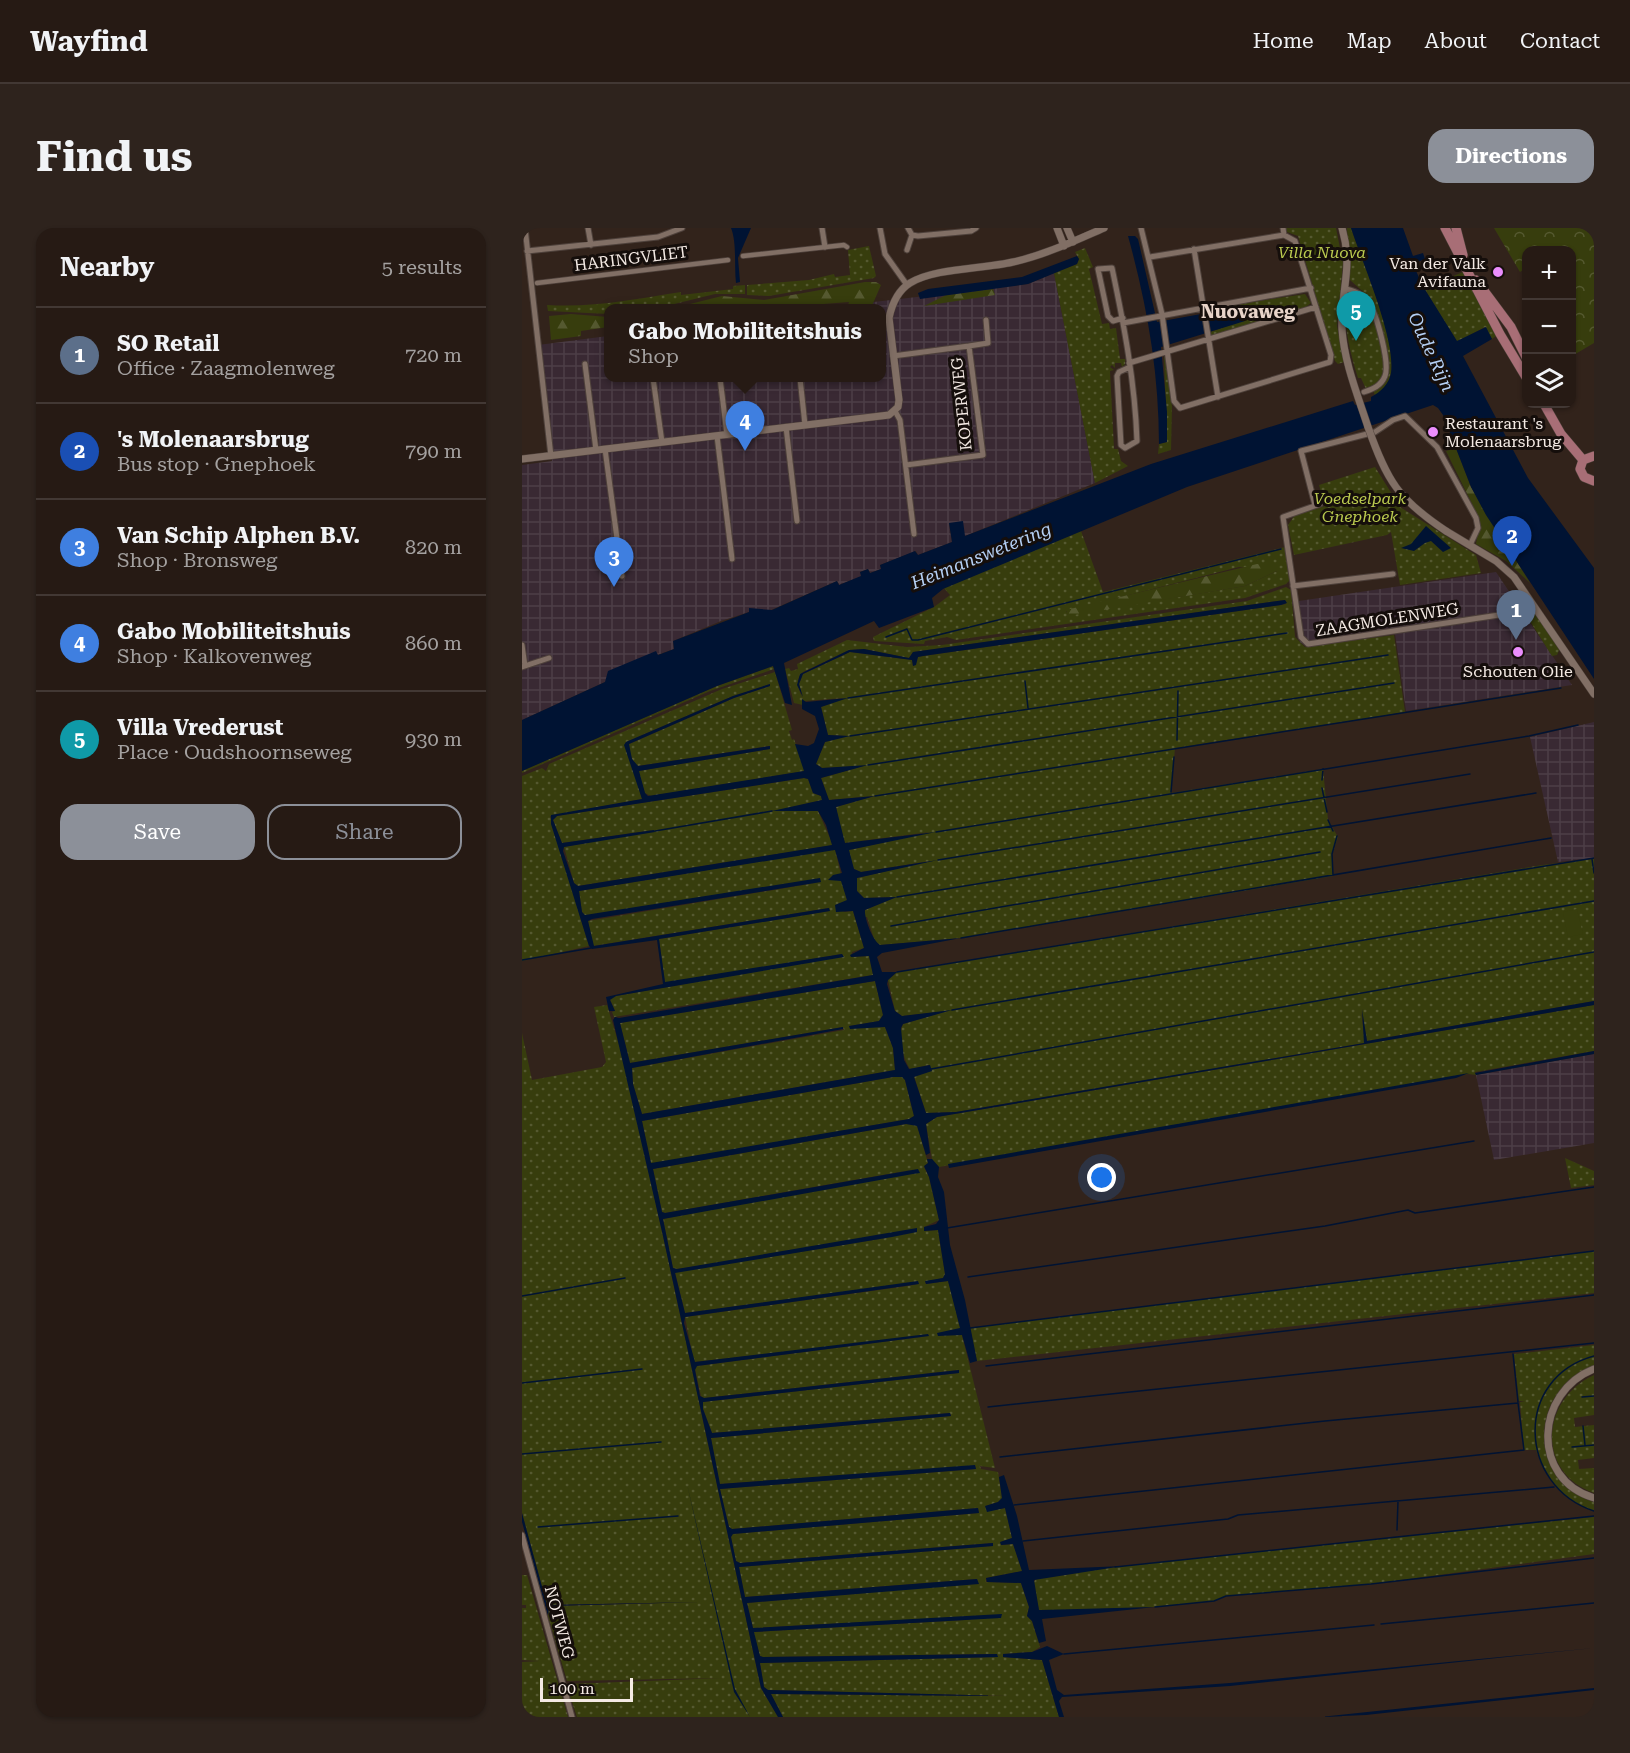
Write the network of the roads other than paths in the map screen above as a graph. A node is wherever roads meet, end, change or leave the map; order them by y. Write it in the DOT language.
graph roads {
  1 [pos="525,228"];
  2 [pos="588,228"];
  3 [pos="682,228"];
  4 [pos="822,228"];
  5 [pos="880,228"];
  6 [pos="908,228"];
  7 [pos="975,228"];
  8 [pos="1057,228"];
  9 [pos="1067,228"];
  10 [pos="1104,228"];
  11 [pos="1141,228"];
  12 [pos="1342,228"];
  13 [pos="1445,228"];
  14 [pos="1456,228"];
  15 [pos="952,230"];
  16 [pos="1283,231"];
  17 [pos="912,235"];
  18 [pos="1073,242"];
  19 [pos="591,245"];
  20 [pos="1064,246"];
  21 [pos="825,247"];
  22 [pos="847,247"];
  23 [pos="1194,249"];
  24 [pos="907,250"];
  25 [pos="527,251"];
  26 [pos="743,256"];
  27 [pos="1150,257"];
  28 [pos="728,260"];
  29 [pos="537,283"];
  30 [pos="907,285"];
  31 [pos="1311,288"];
  32 [pos="1346,289"];
  33 [pos="1204,306"];
  34 [pos="1316,307"];
  35 [pos="1162,317"];
  36 [pos="986,320"];
  37 [pos="1123,321"];
  38 [pos="1209,341"];
  39 [pos="969,346"];
  40 [pos="1167,350"];
  41 [pos="1525,354"];
  42 [pos="893,356"];
  43 [pos="585,364"];
  44 [pos="1130,365"];
  45 [pos="1522,371"];
  46 [pos="654,382"];
  47 [pos="720,382"];
  48 [pos="800,382"];
  49 [pos="1364,392"];
  50 [pos="1218,397"];
  51 [pos="1546,408"];
  52 [pos="895,411"];
  53 [pos="805,425"];
  54 [pos="786,427"];
  55 [pos="727,435"];
  56 [pos="717,436"];
  57 [pos="662,442"];
  58 [pos="605,449"];
  59 [pos="597,450"];
  60 [pos="551,456"];
  61 [pos="1594,456"];
  62 [pos="522,459"];
  63 [pos="1583,460"];
  64 [pos="906,465"];
  65 [pos="1594,481"];
  66 [pos="797,521"];
  67 [pos="915,534"];
  68 [pos="1470,544"];
  69 [pos="732,559"];
  70 [pos="1393,574"];
  71 [pos="622,576"];
  72 [pos="1293,586"];
  73 [pos="1528,597"];
  74 [pos="522,645"];
  75 [pos="549,658"];
  76 [pos="523,667"];
  77 [pos="1594,694"];
  78 [pos="1594,1369"];
  79 [pos="1594,1498"];
  80 [pos="522,1535"];
  81 [pos="572,1717"];
  1 -- 25 [label="street"];
  2 -- 19 [label="street"];
  3 -- 19 [label="street, HARINGVLIET"];
  4 -- 21 [label="street"];
  5 -- 30 [label="street"];
  6 -- 17 [label="street"];
  7 -- 15 [label="street"];
  8 -- 20 [label="street"];
  9 -- 18 [label="street"];
  10 -- 18 [label="street"];
  11 -- 27 [label="street"];
  12 -- 32 [label="street"];
  13 -- 45 [label="main road"];
  14 -- 41 [label="main road"];
  15 -- 17 [label="street"];
  16 -- 23 [label="street"];
  16 -- 31 [label="street"];
  17 -- 24 [label="street"];
  18 -- 20 [label="street"];
  19 -- 25 [label="street, HARINGVLIET"];
  20 -- 30 [label="street"];
  21 -- 22 [label="street"];
  21 -- 26 [label="street"];
  23 -- 27 [label="street"];
  23 -- 33 [label="street"];
  25 -- 60 [label="street"];
  27 -- 35 [label="street"];
  28 -- 29 [label="street, HARINGVLIET"];
  30 -- 42 [label="street"];
  31 -- 33 [label="street"];
  31 -- 34 [label="street"];
  32 -- 49 [label="street"];
  32 -- 68 [label="street, bridge"];
  33 -- 35 [label="street"];
  33 -- 38 [label="street"];
  34 -- 38 [label="street"];
  34 -- 50 [label="street"];
  35 -- 37 [label="street"];
  35 -- 40 [label="street"];
  36 -- 39 [label="street, KOPERWEG"];
  37 -- 37 [label="street"];
  37 -- 44 [label="street"];
  38 -- 40 [label="street"];
  38 -- 50 [label="street"];
  39 -- 42 [label="street, KOPERWEG"];
  39 -- 64 [label="street, KOPERWEG"];
  40 -- 44 [label="street"];
  40 -- 50 [label="street"];
  42 -- 52 [label="street"];
  43 -- 59 [label="street"];
  44 -- 44 [label="street"];
  46 -- 57 [label="street"];
  47 -- 55 [label="street"];
  48 -- 53 [label="street"];
  51 -- 63 [label="main road"];
  52 -- 53 [label="street"];
  52 -- 64 [label="street"];
  53 -- 54 [label="street"];
  54 -- 55 [label="street"];
  54 -- 66 [label="street"];
  55 -- 56 [label="street"];
  56 -- 57 [label="street"];
  56 -- 69 [label="street"];
  57 -- 58 [label="street"];
  58 -- 59 [label="street"];
  58 -- 71 [label="street"];
  59 -- 60 [label="street"];
  60 -- 62 [label="street"];
  61 -- 63 [label="main road"];
  63 -- 65 [label="main road"];
  64 -- 67 [label="street"];
  68 -- 72 [label="street, ZAAGMOLENWEG"];
  68 -- 73 [label="street"];
  70 -- 72 [label="street"];
  72 -- 73 [label="street, ZAAGMOLENWEG"];
  73 -- 77 [label="street"];
  74 -- 76 [label="street"];
  75 -- 76 [label="street"];
  78 -- 79 [label="street"];
  80 -- 81 [label="street, NOTWEG"];
}
